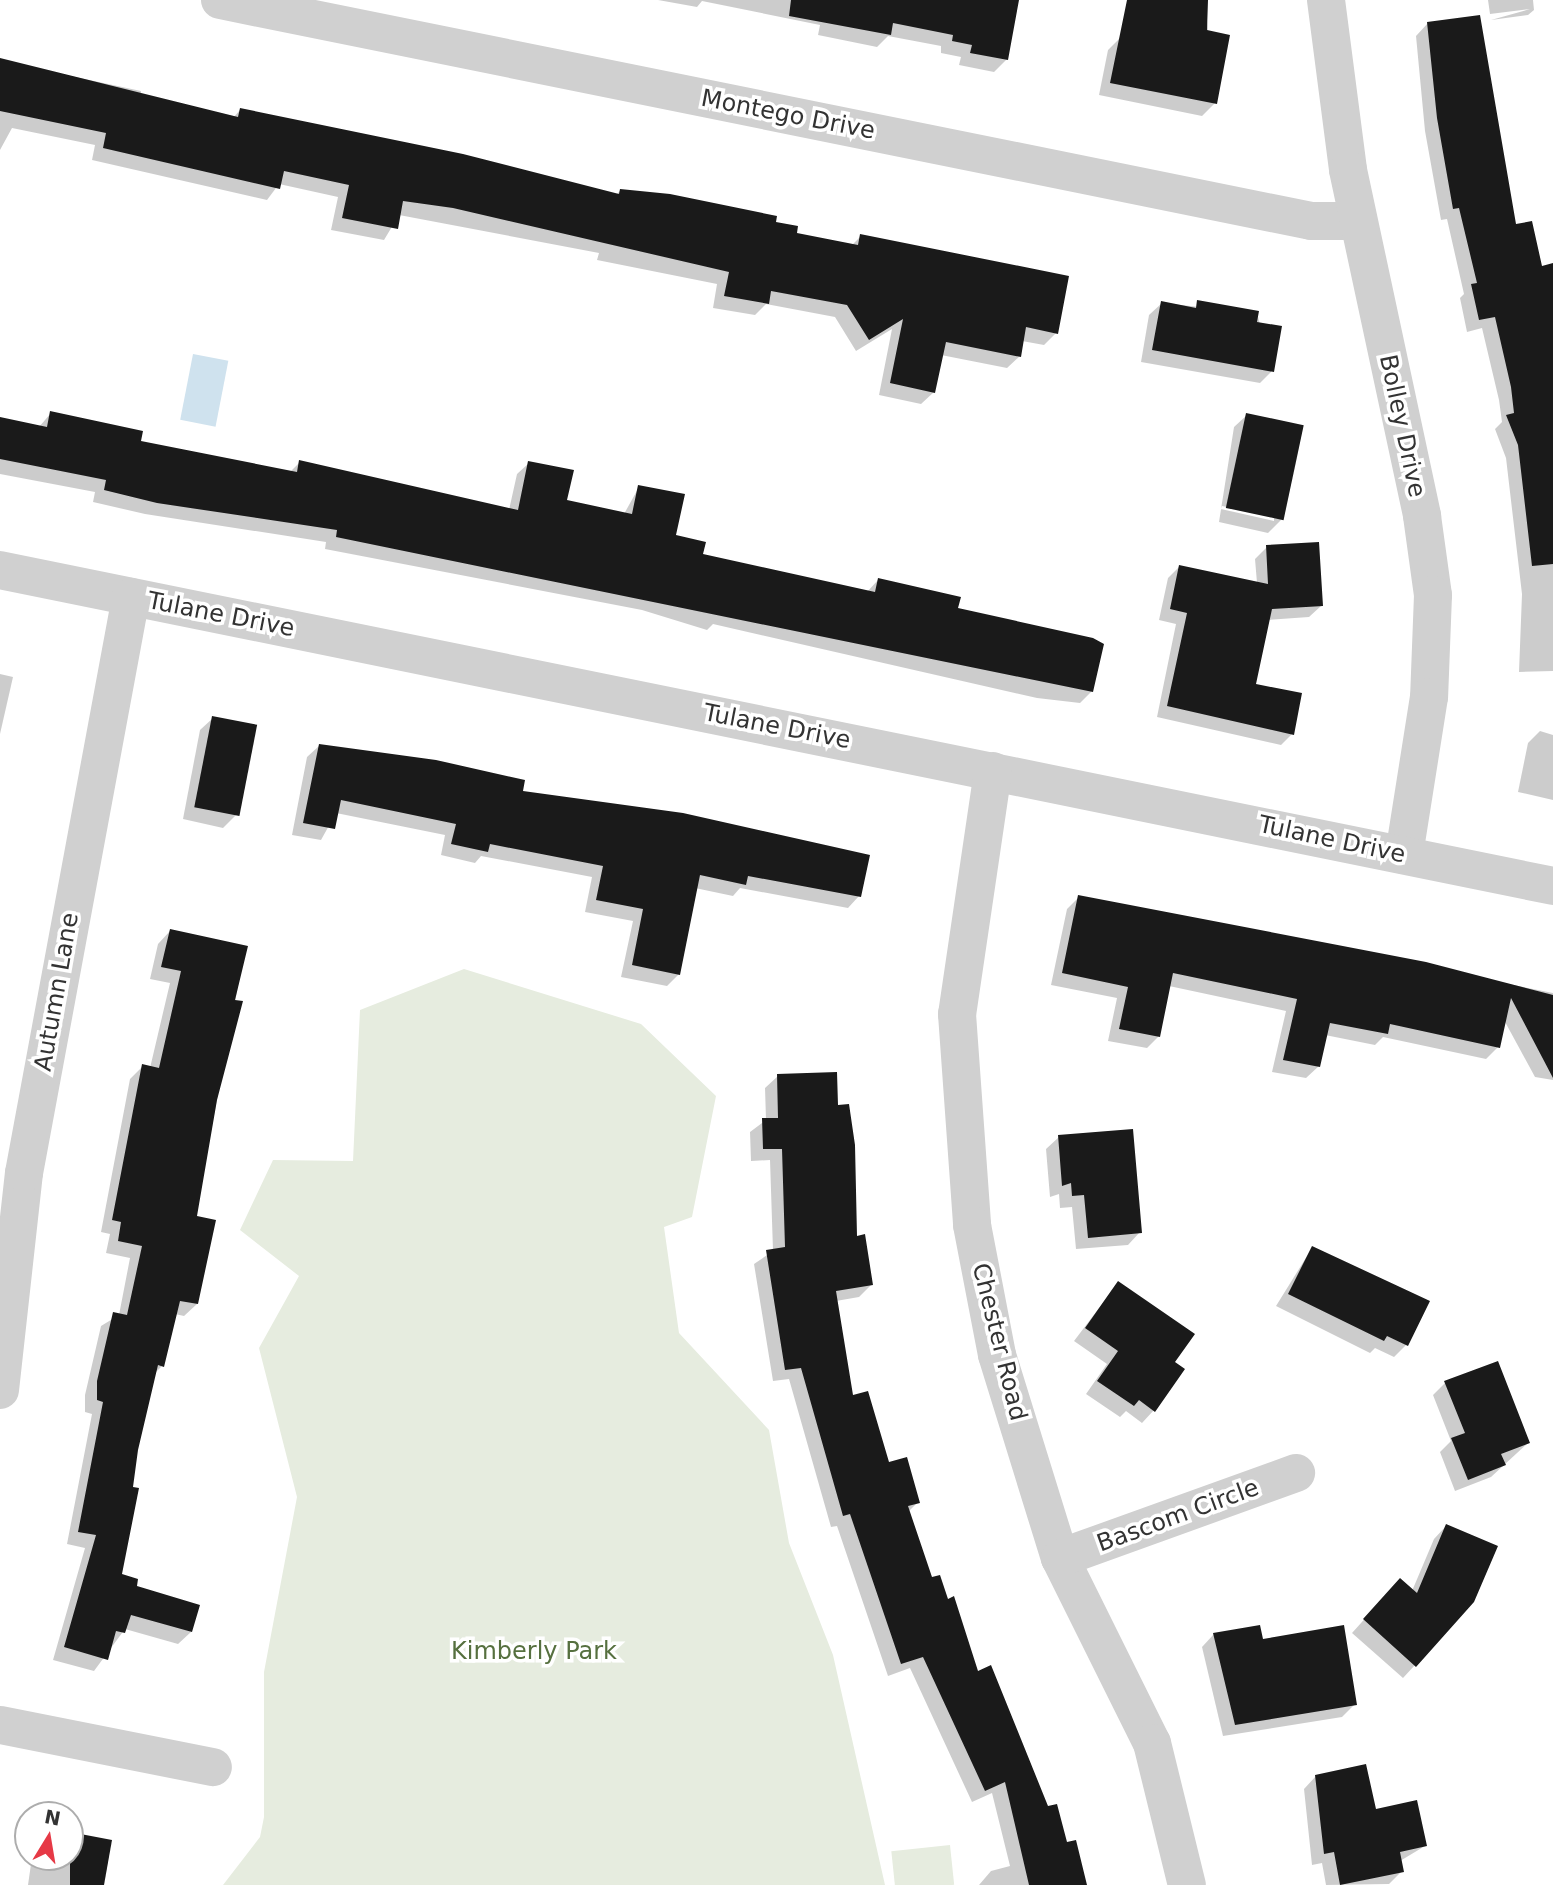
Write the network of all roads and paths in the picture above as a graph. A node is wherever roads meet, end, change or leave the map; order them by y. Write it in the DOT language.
graph roads {
  1 [pos="220,0"];
  2 [pos="1326,0"];
  3 [pos="1357,221"];
  4 [pos="0,570"];
  5 [pos="131,597"];
  6 [pos="993,771"];
  7 [pos="1404,855"];
  8 [pos="1553,886"];
  9 [pos="12,1171"];
  10 [pos="0,1390"];
  11 [pos="1296,1473"];
  12 [pos="1060,1558"];
  13 [pos="0,1725"];
  14 [pos="213,1767"];
  15 [pos="1187,1885"];
  1 -- 3 [label="street, Montego Drive"];
  2 -- 3 [label="street, Bolley Drive"];
  3 -- 7 [label="street, Bolley Drive"];
  4 -- 5 [label="street, Tulane Drive"];
  5 -- 6 [label="street, Tulane Drive"];
  5 -- 9 [label="street, Autumn Lane"];
  6 -- 7 [label="street, Tulane Drive"];
  6 -- 12 [label="street, Chester Road"];
  7 -- 8 [label="street, Tulane Drive"];
  9 -- 10 [label="street, Autumn Lane"];
  11 -- 12 [label="street, Bascom Circle"];
  12 -- 15 [label="street, Chester Road"];
  13 -- 14 [label="street"];
}
